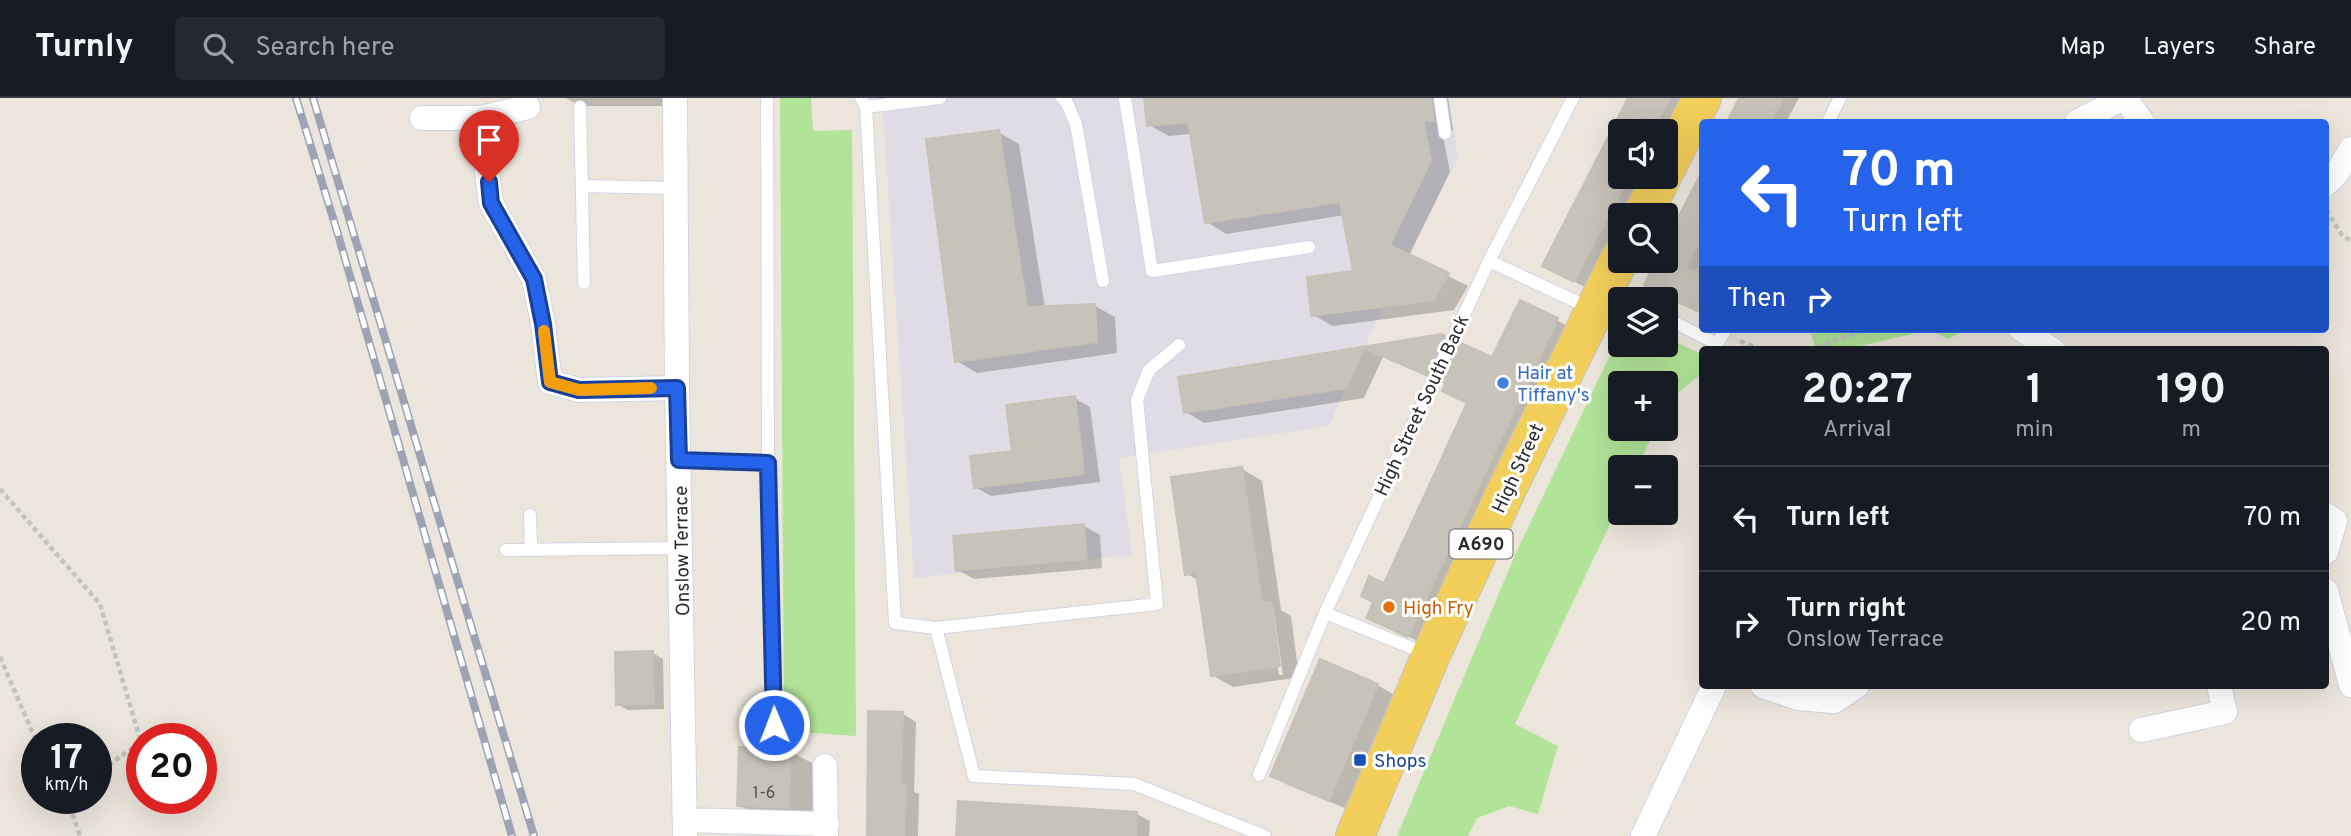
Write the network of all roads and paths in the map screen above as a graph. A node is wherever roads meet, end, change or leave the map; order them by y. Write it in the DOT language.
graph roads {
  1 [pos="675,98"];
  2 [pos="767,98"];
  3 [pos="940,98"];
  4 [pos="1062,98"];
  5 [pos="1125,98"];
  6 [pos="1440,98"];
  7 [pos="1573,98"];
  8 [pos="1702,98"];
  9 [pos="1840,98"];
  10 [pos="2124,98"];
  11 [pos="864,103"];
  12 [pos="528,107"];
  13 [pos="580,107"];
  14 [pos="422,118"];
  15 [pos="480,118"];
  16 [pos="1830,119"];
  17 [pos="2083,119"];
  18 [pos="2140,119"];
  19 [pos="1445,133"];
  20 [pos="1678,145"];
  21 [pos="2351,149"];
  22 [pos="2329,181"];
  23 [pos="582,186"];
  24 [pos="676,188"];
  25 [pos="2329,215"];
  26 [pos="2351,241"];
  27 [pos="1309,247"];
  28 [pos="1489,261"];
  29 [pos="1103,281"];
  30 [pos="584,283"];
  31 [pos="1608,288"];
  32 [pos="1608,297"];
  33 [pos="1678,324"];
  34 [pos="1724,333"];
  35 [pos="1856,333"];
  36 [pos="2027,333"];
  37 [pos="1178,345"];
  38 [pos="1820,346"];
  39 [pos="2047,346"];
  40 [pos="677,388"];
  41 [pos="679,460"];
  42 [pos="768,463"];
  43 [pos="0,489"];
  44 [pos="530,515"];
  45 [pos="2337,520"];
  46 [pos="2329,543"];
  47 [pos="681,548"];
  48 [pos="506,550"];
  49 [pos="531,550"];
  50 [pos="2329,602"];
  51 [pos="1325,613"];
  52 [pos="936,628"];
  53 [pos="1431,655"];
  54 [pos="0,657"];
  55 [pos="2351,685"];
  56 [pos="1713,689"];
  57 [pos="1772,689"];
  58 [pos="1852,689"];
  59 [pos="2220,689"];
  60 [pos="28,723"];
  61 [pos="774,725"];
  62 [pos="2141,730"];
  63 [pos="112,763"];
  64 [pos="825,766"];
  65 [pos="1258,775"];
  66 [pos="72,814"];
  67 [pos="685,828"];
  68 [pos="827,830"];
  69 [pos="80,836"];
  70 [pos="1265,836"];
  71 [pos="1355,836"];
  72 [pos="1643,836"];
  1 -- 24 [label="street, Onslow Terrace"];
  2 -- 42 [label="lane"];
  3 -- 11 [label="lane"];
  4 -- 29 [label="lane"];
  5 -- 27 [label="lane"];
  6 -- 19 [label="lane"];
  7 -- 28 [label="lane, High Street South Back"];
  8 -- 20 [label="main road"];
  9 -- 16 [label="lane"];
  10 -- 17 [label="street"];
  10 -- 18 [label="street"];
  11 -- 52 [label="lane"];
  12 -- 15 [label="street"];
  13 -- 23 [label="lane"];
  14 -- 15 [label="street"];
  15 -- 40 [label="street"];
  21 -- 22 [label="street"];
  23 -- 24 [label="lane"];
  23 -- 30 [label="lane"];
  24 -- 40 [label="street, Onslow Terrace"];
  25 -- 26 [label="path"];
  28 -- 31 [label="lane"];
  28 -- 51 [label="lane, High Street South Back"];
  32 -- 53 [label="main road, High Street / A690"];
  33 -- 34 [label="lane"];
  35 -- 38 [label="path"];
  36 -- 39 [label="street"];
  37 -- 52 [label="lane"];
  40 -- 41 [label="street, Onslow Terrace"];
  41 -- 42 [label="lane"];
  41 -- 47 [label="street, Onslow Terrace"];
  42 -- 61 [label="lane"];
  43 -- 63 [label="path"];
  44 -- 49 [label="lane"];
  45 -- 46 [label="street"];
  47 -- 49 [label="lane"];
  47 -- 67 [label="street, Onslow Terrace"];
  48 -- 49 [label="lane"];
  50 -- 55 [label="street"];
  51 -- 53 [label="lane"];
  51 -- 65 [label="lane, High Street South Back"];
  52 -- 70 [label="lane"];
  53 -- 71 [label="main road, High Street / A690"];
  54 -- 60 [label="path"];
  56 -- 72 [label="street"];
  57 -- 58 [label="street"];
  59 -- 62 [label="street"];
  64 -- 68 [label="street"];
  66 -- 69 [label="path"];
  67 -- 68 [label="street"];
}
